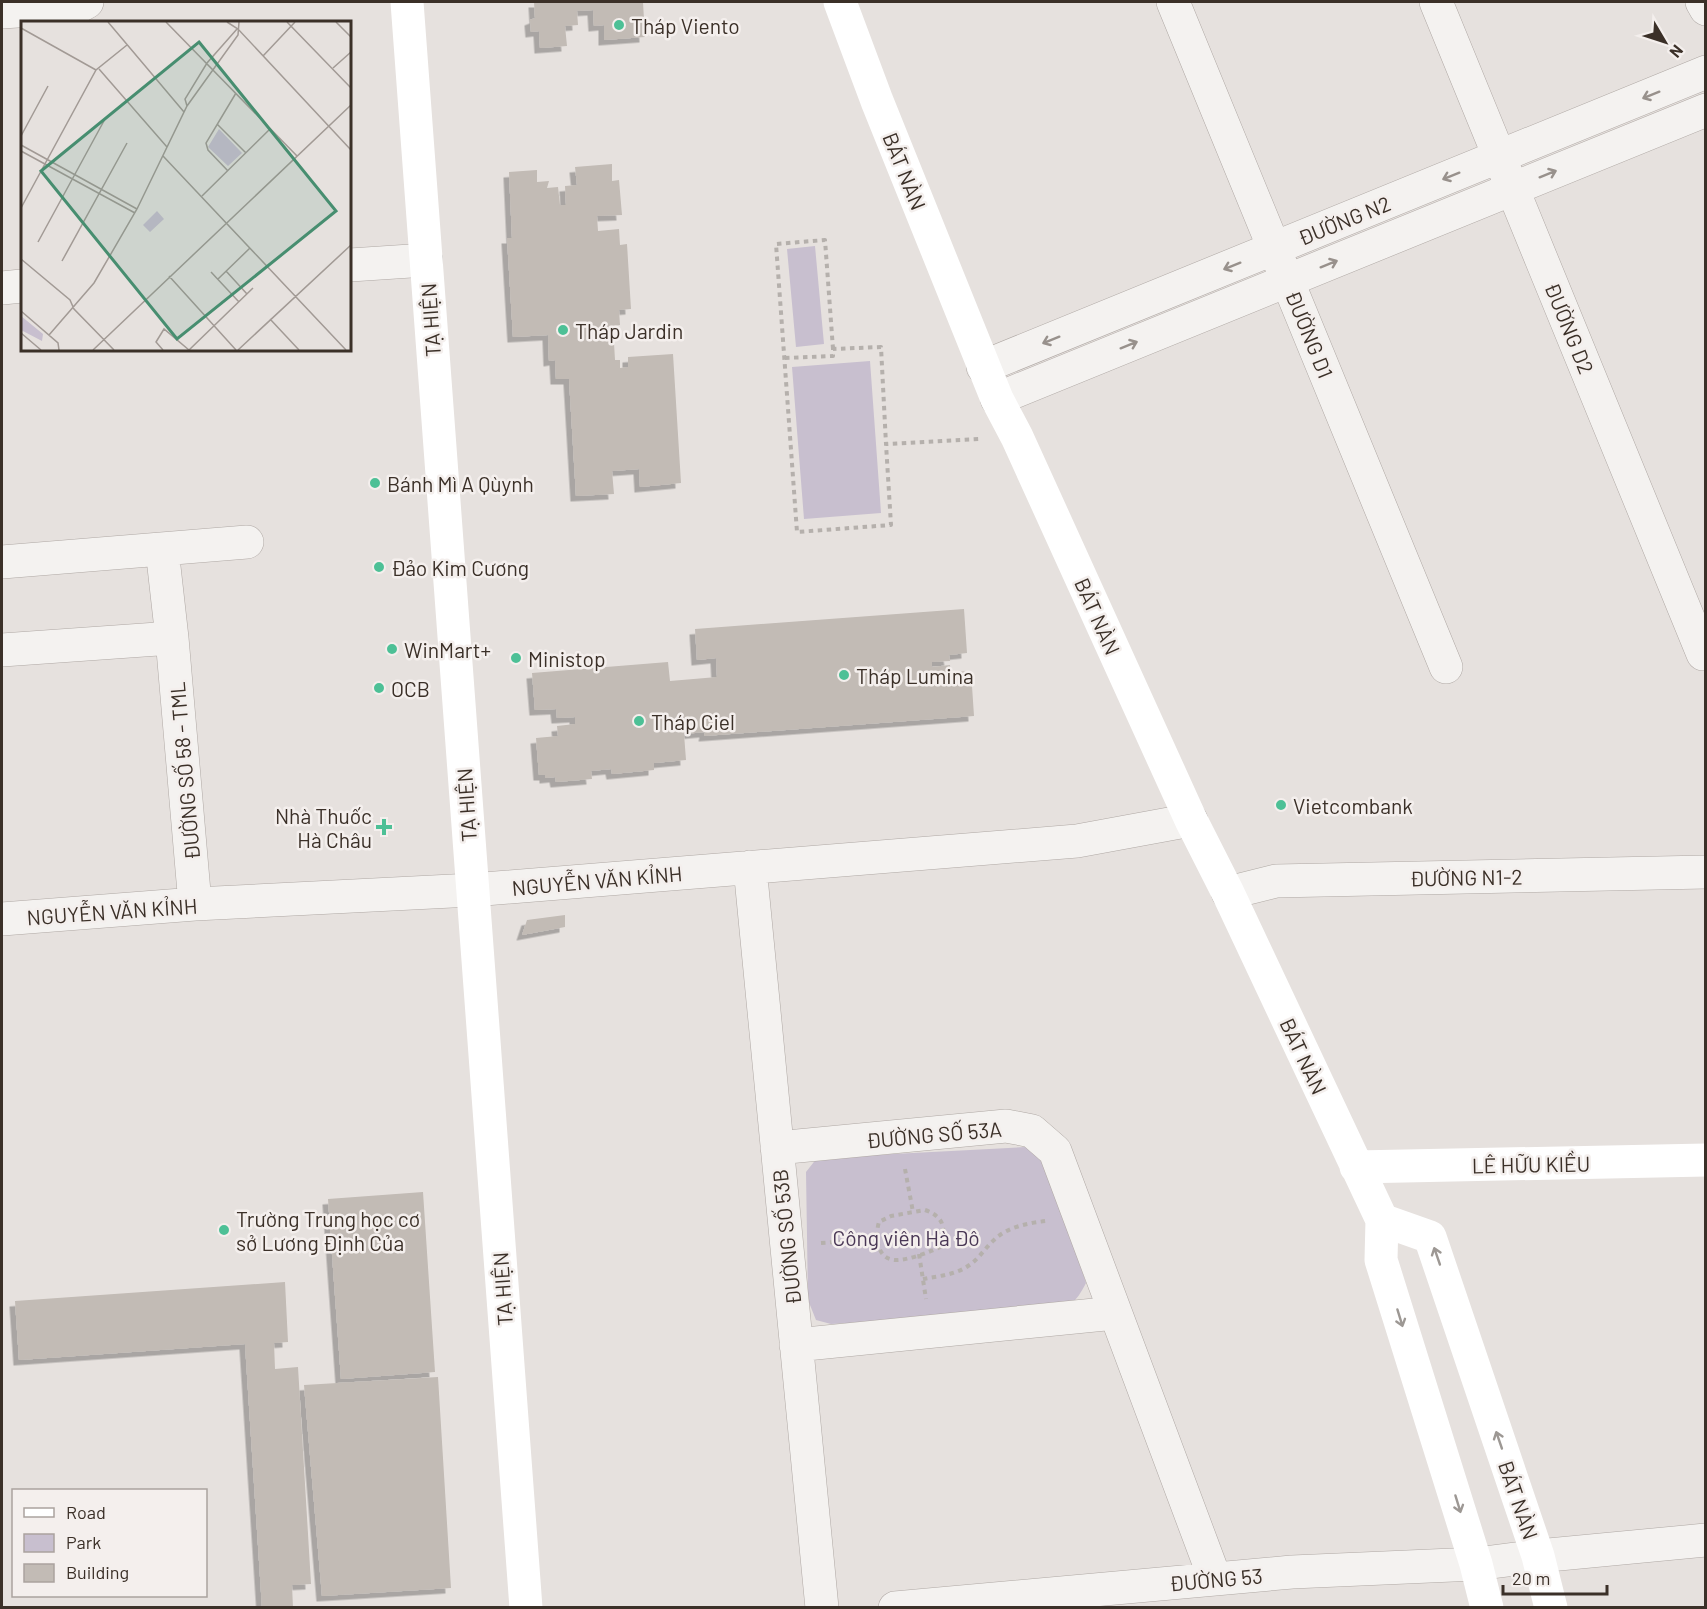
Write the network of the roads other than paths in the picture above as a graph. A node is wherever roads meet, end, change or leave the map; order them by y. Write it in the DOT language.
graph roads {
  1 [pos="87,2"];
  2 [pos="406,2"];
  3 [pos="840,2"];
  4 [pos="1173,2"];
  5 [pos="1436,2"];
  6 [pos="1702,2"];
  7 [pos="1706,9"];
  8 [pos="2,12"];
  9 [pos="1706,72"];
  10 [pos="1706,110"];
  11 [pos="1499,157"];
  12 [pos="1513,189"];
  13 [pos="1274,248"];
  14 [pos="426,260"];
  15 [pos="351,265"];
  16 [pos="1288,281"];
  17 [pos="21,286"];
  18 [pos="2,288"];
  19 [pos="983,368"];
  20 [pos="997,399"];
  21 [pos="247,542"];
  22 [pos="162,549"];
  23 [pos="2,562"];
  24 [pos="172,638"];
  25 [pos="2,650"];
  26 [pos="1704,654"];
  27 [pos="1446,667"];
  28 [pos="1191,820"];
  29 [pos="750,867"];
  30 [pos="1706,872"];
  31 [pos="472,890"];
  32 [pos="1228,893"];
  33 [pos="195,904"];
  34 [pos="2,919"];
  35 [pos="777,1148"];
  36 [pos="1706,1160"];
  37 [pos="1356,1167"];
  38 [pos="1382,1220"];
  39 [pos="1115,1313"];
  40 [pos="796,1345"];
  41 [pos="1706,1540"];
  42 [pos="1538,1556"];
  43 [pos="1476,1564"];
  44 [pos="1215,1579"];
  45 [pos="526,1608"];
  46 [pos="822,1608"];
  47 [pos="895,1608"];
  48 [pos="1487,1608"];
  49 [pos="1551,1608"];
  1 -- 8 [label="street"];
  2 -- 14 [label="street, TẠ HIỆN"];
  3 -- 19 [label="street, BÁT NÀN"];
  4 -- 13 [label="street, ĐƯỜNG D1"];
  5 -- 11 [label="street, ĐƯỜNG D2"];
  6 -- 7 [label="street"];
  9 -- 11 [label="street, ĐƯỜNG N2, one-way"];
  12 -- 10 [label="street, ĐƯỜNG N2, one-way"];
  11 -- 12 [label="street, ĐƯỜNG D2"];
  11 -- 13 [label="street, ĐƯỜNG N2, one-way"];
  16 -- 12 [label="street, ĐƯỜNG N2, one-way"];
  12 -- 26 [label="street, ĐƯỜNG D2"];
  13 -- 16 [label="street, ĐƯỜNG D1"];
  13 -- 19 [label="street, ĐƯỜNG N2, one-way"];
  14 -- 15 [label="street"];
  14 -- 31 [label="street, TẠ HIỆN"];
  20 -- 16 [label="street, ĐƯỜNG N2, one-way"];
  16 -- 27 [label="street, ĐƯỜNG D1"];
  17 -- 18 [label="street"];
  19 -- 20 [label="street, BÁT NÀN"];
  20 -- 28 [label="street, BÁT NÀN"];
  21 -- 22 [label="street"];
  22 -- 23 [label="street"];
  22 -- 24 [label="street, ĐƯỜNG SỐ 58 - TML"];
  24 -- 25 [label="street"];
  24 -- 33 [label="street, ĐƯỜNG SỐ 58 - TML"];
  28 -- 29 [label="street, NGUYỄN VĂN KỈNH"];
  28 -- 32 [label="street, BÁT NÀN"];
  29 -- 31 [label="street, NGUYỄN VĂN KỈNH"];
  29 -- 35 [label="street, ĐƯỜNG SỐ 53B"];
  30 -- 32 [label="street, ĐƯỜNG N1-2"];
  31 -- 33 [label="street, NGUYỄN VĂN KỈNH"];
  31 -- 45 [label="street, TẠ HIỆN"];
  32 -- 37 [label="street, BÁT NÀN"];
  33 -- 34 [label="street, NGUYỄN VĂN KỈNH"];
  35 -- 39 [label="street, ĐƯỜNG SỐ 53A"];
  35 -- 40 [label="street, ĐƯỜNG SỐ 53B"];
  36 -- 37 [label="street, LÊ HỮU KIỀU"];
  37 -- 38 [label="street, BÁT NÀN"];
  42 -- 38 [label="street, BÁT NÀN, one-way"];
  38 -- 43 [label="street, BÁT NÀN, one-way"];
  39 -- 40 [label="street"];
  39 -- 44 [label="street, ĐƯỜNG SỐ 53A"];
  40 -- 46 [label="street, ĐƯỜNG SỐ 53B"];
  41 -- 42 [label="street, ĐƯỜNG 53"];
  42 -- 43 [label="street, ĐƯỜNG 53"];
  42 -- 49 [label="street, BÁT NÀN"];
  43 -- 44 [label="street, ĐƯỜNG 53"];
  43 -- 48 [label="street, BÁT NÀN"];
  44 -- 47 [label="street, ĐƯỜNG 53"];
}
